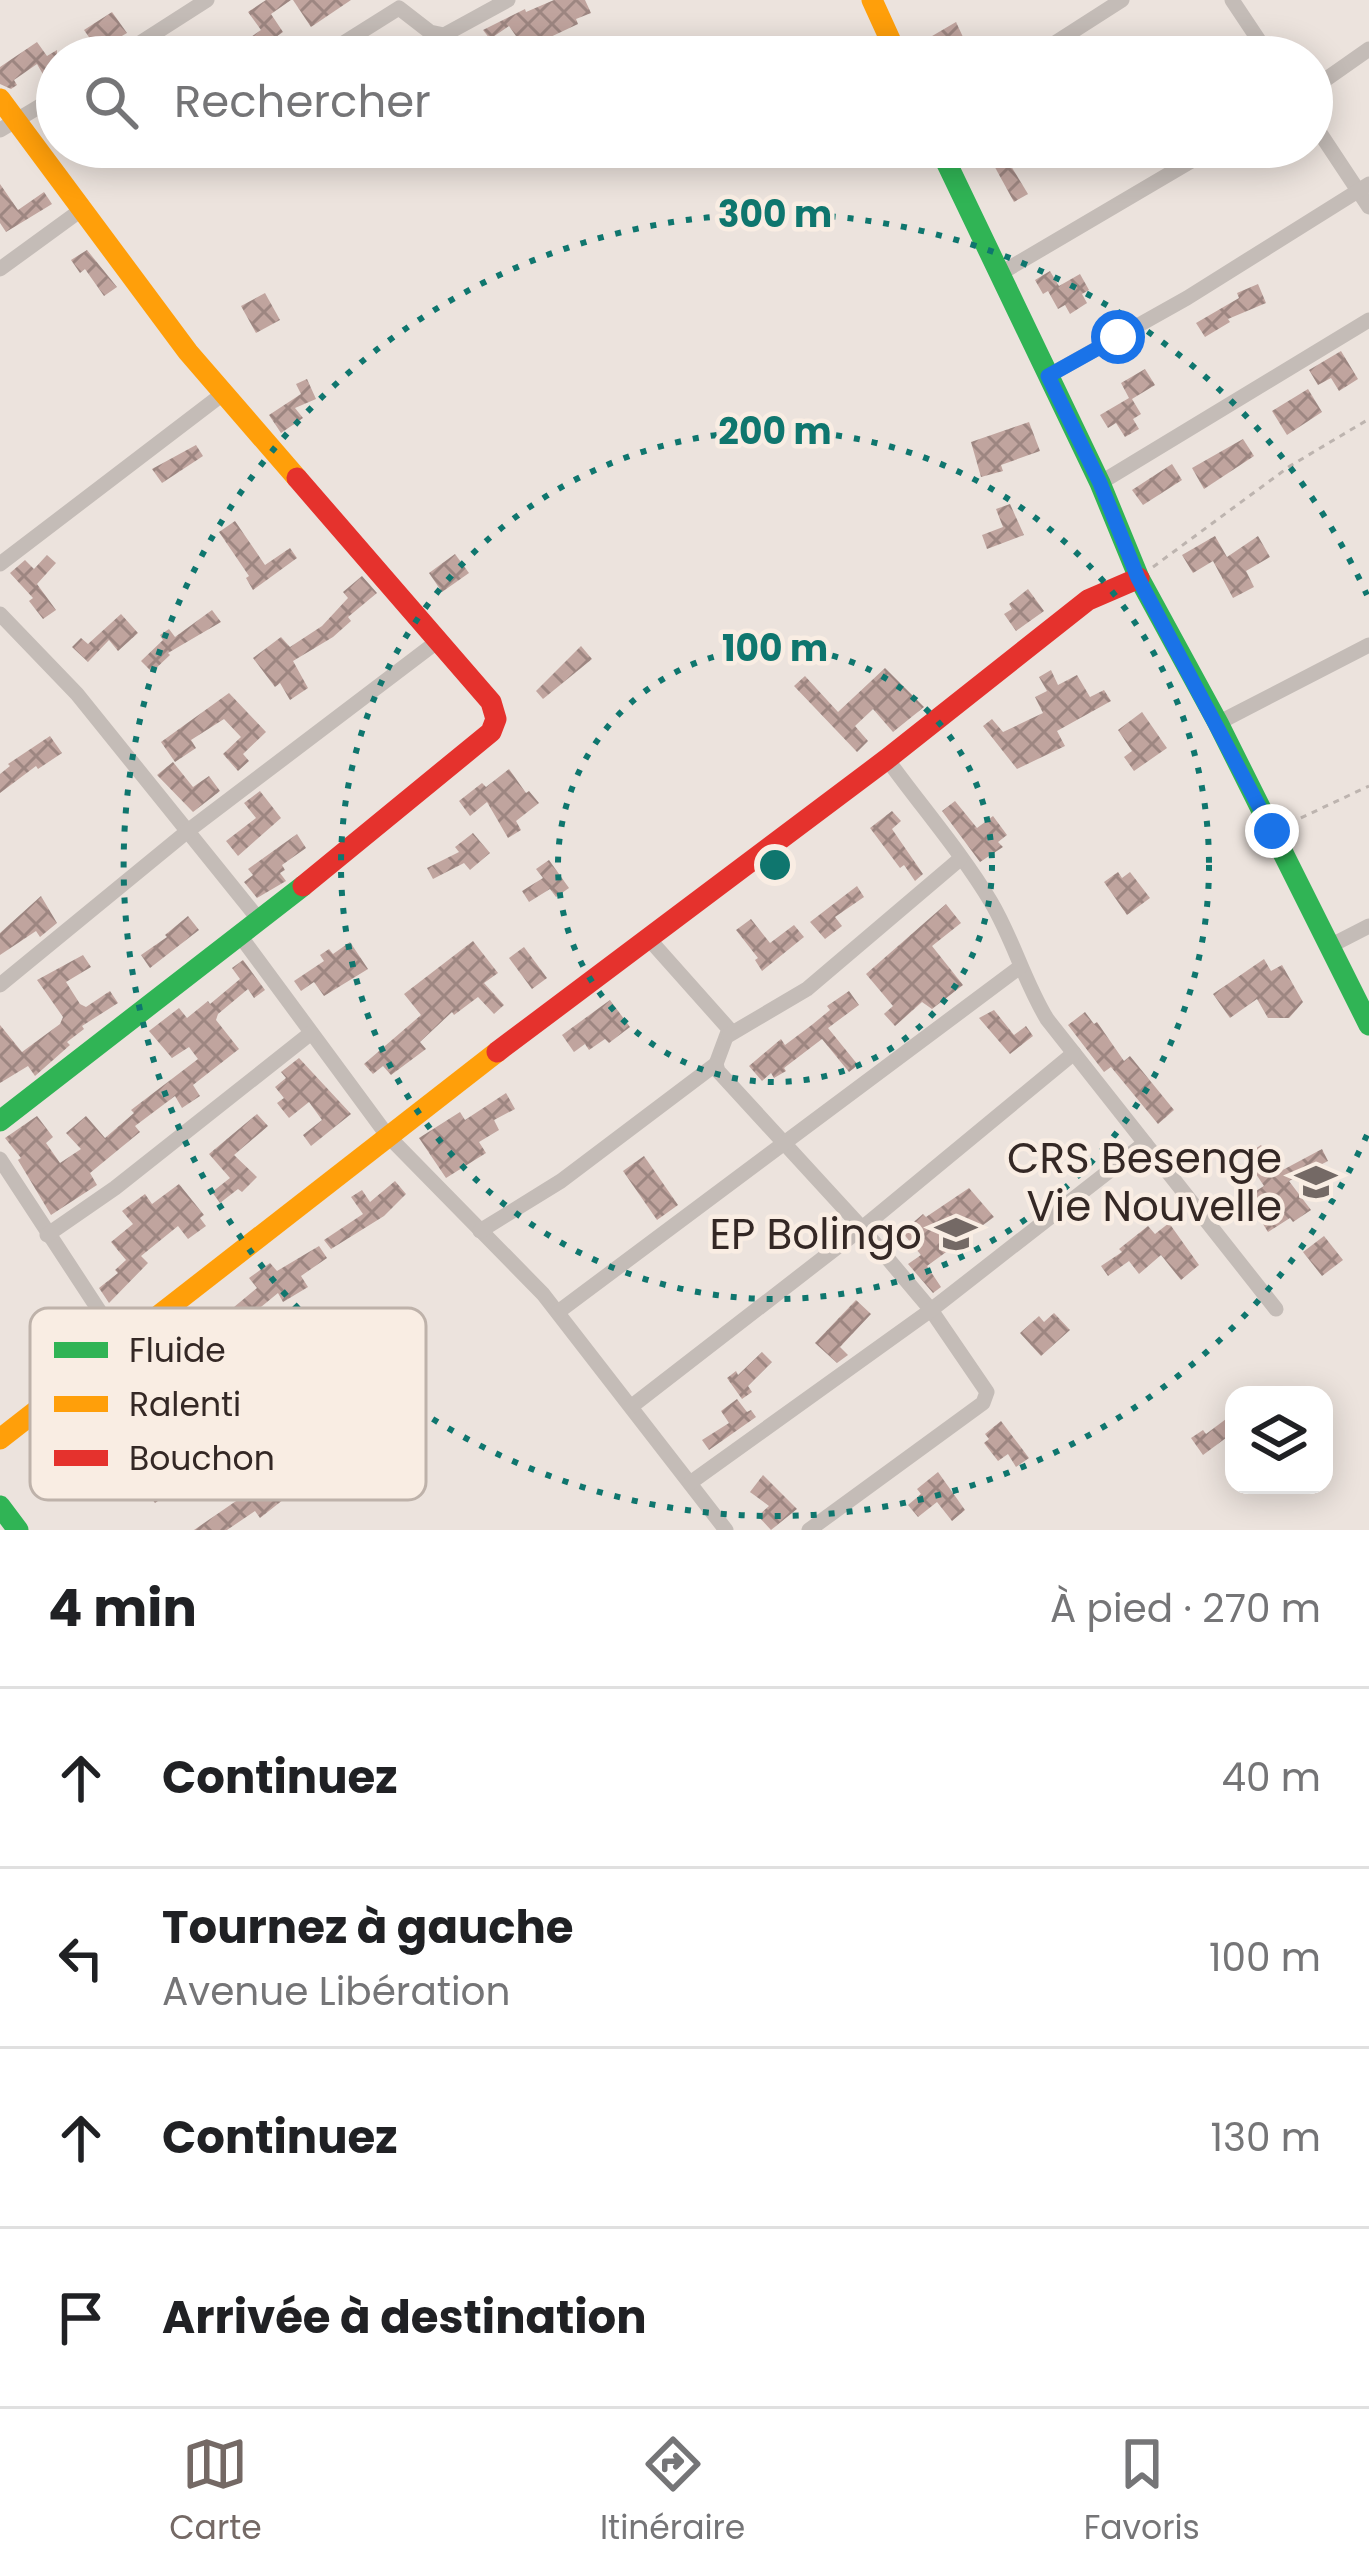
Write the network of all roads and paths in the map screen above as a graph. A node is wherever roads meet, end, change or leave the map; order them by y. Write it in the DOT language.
graph roads {
  1 [pos="206,0"];
  2 [pos="508,0"];
  3 [pos="872,0"];
  4 [pos="1122,0"];
  5 [pos="1232,0"];
  6 [pos="150,36"];
  7 [pos="354,36"];
  8 [pos="888,36"];
  9 [pos="1066,36"];
  10 [pos="1256,36"];
  11 [pos="1369,49"];
  12 [pos="1333,74"];
  13 [pos="0,99"];
  14 [pos="36,109"];
  15 [pos="7,126"];
  16 [pos="1333,148"];
  17 [pos="36,158"];
  18 [pos="44,168"];
  19 [pos="949,168"];
  20 [pos="1179,168"];
  21 [pos="1364,187"];
  22 [pos="1369,207"];
  23 [pos="82,210"];
  24 [pos="0,269"];
  25 [pos="1001,273"];
  26 [pos="1369,320"];
  27 [pos="1048,376"];
  28 [pos="224,393"];
  29 [pos="1369,419"];
  30 [pos="1100,483"];
  31 [pos="0,564"];
  32 [pos="1138,578"];
  33 [pos="0,614"];
  34 [pos="438,641"];
  35 [pos="1369,644"];
  36 [pos="1218,723"];
  37 [pos="887,759"];
  38 [pos="1369,786"];
  39 [pos="189,830"];
  40 [pos="1272,831"];
  41 [pos="960,859"];
  42 [pos="260,922"];
  43 [pos="1369,926"];
  44 [pos="241,937"];
  45 [pos="648,938"];
  46 [pos="1330,946"];
  47 [pos="1020,967"];
  48 [pos="0,985"];
  49 [pos="1369,1025"];
  50 [pos="311,1033"];
  51 [pos="730,1036"];
  52 [pos="1074,1054"];
  53 [pos="716,1064"];
  54 [pos="0,1121"];
  55 [pos="387,1135"];
  56 [pos="784,1143"];
  57 [pos="1145,1143"];
  58 [pos="0,1159"];
  59 [pos="862,1228"];
  60 [pos="480,1231"];
  61 [pos="47,1235"];
  62 [pos="97,1308"];
  63 [pos="167,1308"];
  64 [pos="1276,1309"];
  65 [pos="931,1310"];
  66 [pos="558,1312"];
  67 [pos="632,1406"];
  68 [pos="30,1415"];
  69 [pos="0,1439"];
  70 [pos="690,1483"];
  71 [pos="0,1506"];
  72 [pos="18,1530"];
  73 [pos="726,1530"];
  74 [pos="808,1530"];
  1 -- 6 [label="street"];
  2 -- 7 [label="street"];
  3 -- 8 [label="street"];
  4 -- 9 [label="street"];
  5 -- 10 [label="street"];
  11 -- 12 [label="street"];
  13 -- 15 [label="street"];
  14 -- 15 [label="street"];
  15 -- 17 [label="street"];
  16 -- 21 [label="street"];
  18 -- 23 [label="street"];
  19 -- 25 [label="street"];
  20 -- 25 [label="street"];
  21 -- 22 [label="street"];
  21 -- 27 [label="street"];
  23 -- 24 [label="street"];
  23 -- 28 [label="street"];
  25 -- 27 [label="street"];
  26 -- 30 [label="street"];
  27 -- 30 [label="street"];
  28 -- 31 [label="street"];
  28 -- 34 [label="street"];
  29 -- 32 [label="path"];
  30 -- 32 [label="street"];
  32 -- 36 [label="street"];
  32 -- 37 [label="street"];
  33 -- 39 [label="street"];
  34 -- 39 [label="street"];
  34 -- 42 [label="street"];
  35 -- 36 [label="street"];
  36 -- 40 [label="street"];
  37 -- 41 [label="street"];
  37 -- 45 [label="street"];
  38 -- 40 [label="path"];
  39 -- 42 [label="street"];
  39 -- 48 [label="street"];
  40 -- 46 [label="street"];
  41 -- 47 [label="street"];
  41 -- 51 [label="street"];
  42 -- 44 [label="street"];
  43 -- 46 [label="street"];
  44 -- 50 [label="street"];
  44 -- 54 [label="street"];
  45 -- 51 [label="street"];
  45 -- 55 [label="street"];
  46 -- 49 [label="street"];
  47 -- 52 [label="street"];
  47 -- 56 [label="street"];
  50 -- 55 [label="street"];
  50 -- 61 [label="street"];
  51 -- 53 [label="street"];
  52 -- 57 [label="street"];
  52 -- 59 [label="street"];
  53 -- 56 [label="street"];
  53 -- 60 [label="street"];
  55 -- 60 [label="street"];
  55 -- 63 [label="street"];
  56 -- 59 [label="street"];
  56 -- 66 [label="street"];
  57 -- 64 [label="street"];
  57 -- 65 [label="street"];
  58 -- 61 [label="street"];
  59 -- 65 [label="street"];
  59 -- 67 [label="street"];
  60 -- 66 [label="street"];
  61 -- 62 [label="street"];
  65 -- 70 [label="street"];
  65 -- 74 [label="street"];
  66 -- 67 [label="street"];
  67 -- 70 [label="street"];
  68 -- 69 [label="street"];
  70 -- 73 [label="street"];
  71 -- 72 [label="street"];
}
